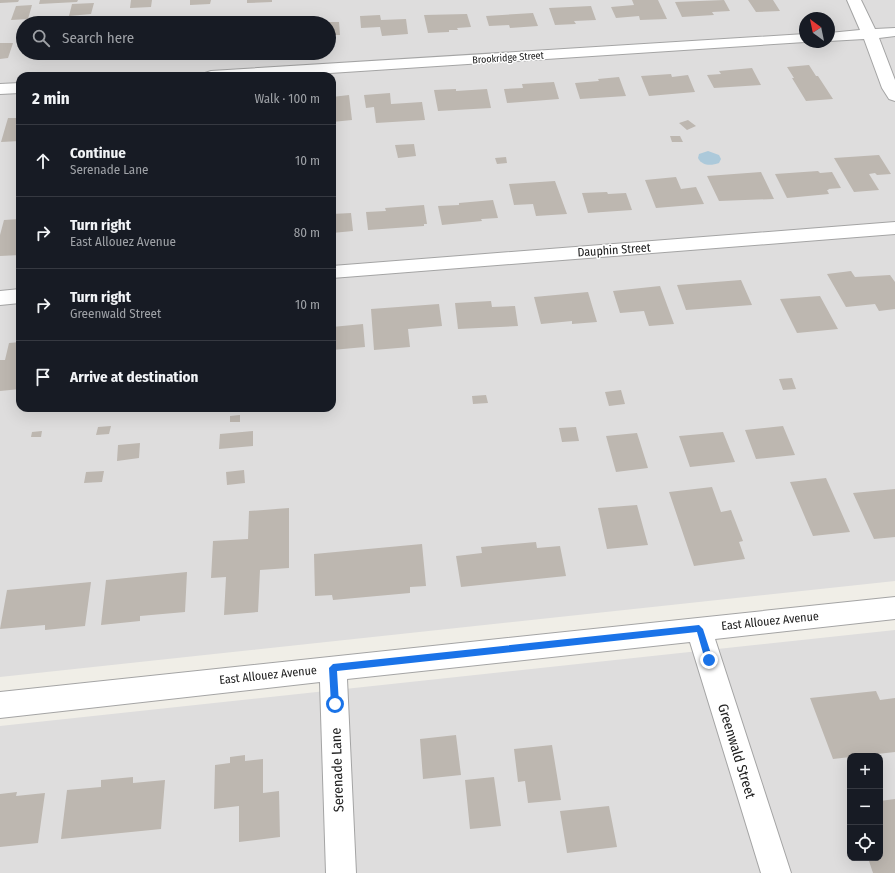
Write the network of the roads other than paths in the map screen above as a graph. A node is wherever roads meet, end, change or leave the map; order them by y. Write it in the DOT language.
graph roads {
  1 [pos="854,0"];
  2 [pos="895,32"];
  3 [pos="870,34"];
  4 [pos="835,37"];
  5 [pos="799,38"];
  6 [pos="274,72"];
  7 [pos="16,88"];
  8 [pos="0,90"];
  9 [pos="895,96"];
  10 [pos="895,228"];
  11 [pos="336,272"];
  12 [pos="16,296"];
  13 [pos="0,298"];
  14 [pos="895,608"];
  15 [pos="699,629"];
  16 [pos="333,668"];
  17 [pos="0,704"];
  18 [pos="341,873"];
  19 [pos="776,873"];
  1 -- 3 [label="street"];
  2 -- 3 [label="street"];
  3 -- 4 [label="street"];
  3 -- 9 [label="street"];
  5 -- 6 [label="street, Brookridge Street"];
  7 -- 8 [label="street"];
  10 -- 11 [label="street, Dauphin Street"];
  12 -- 13 [label="street"];
  14 -- 15 [label="street, East Allouez Avenue"];
  15 -- 16 [label="street, East Allouez Avenue"];
  15 -- 19 [label="street, Greenwald Street"];
  16 -- 17 [label="street, East Allouez Avenue"];
  16 -- 18 [label="street, Serenade Lane"];
}
